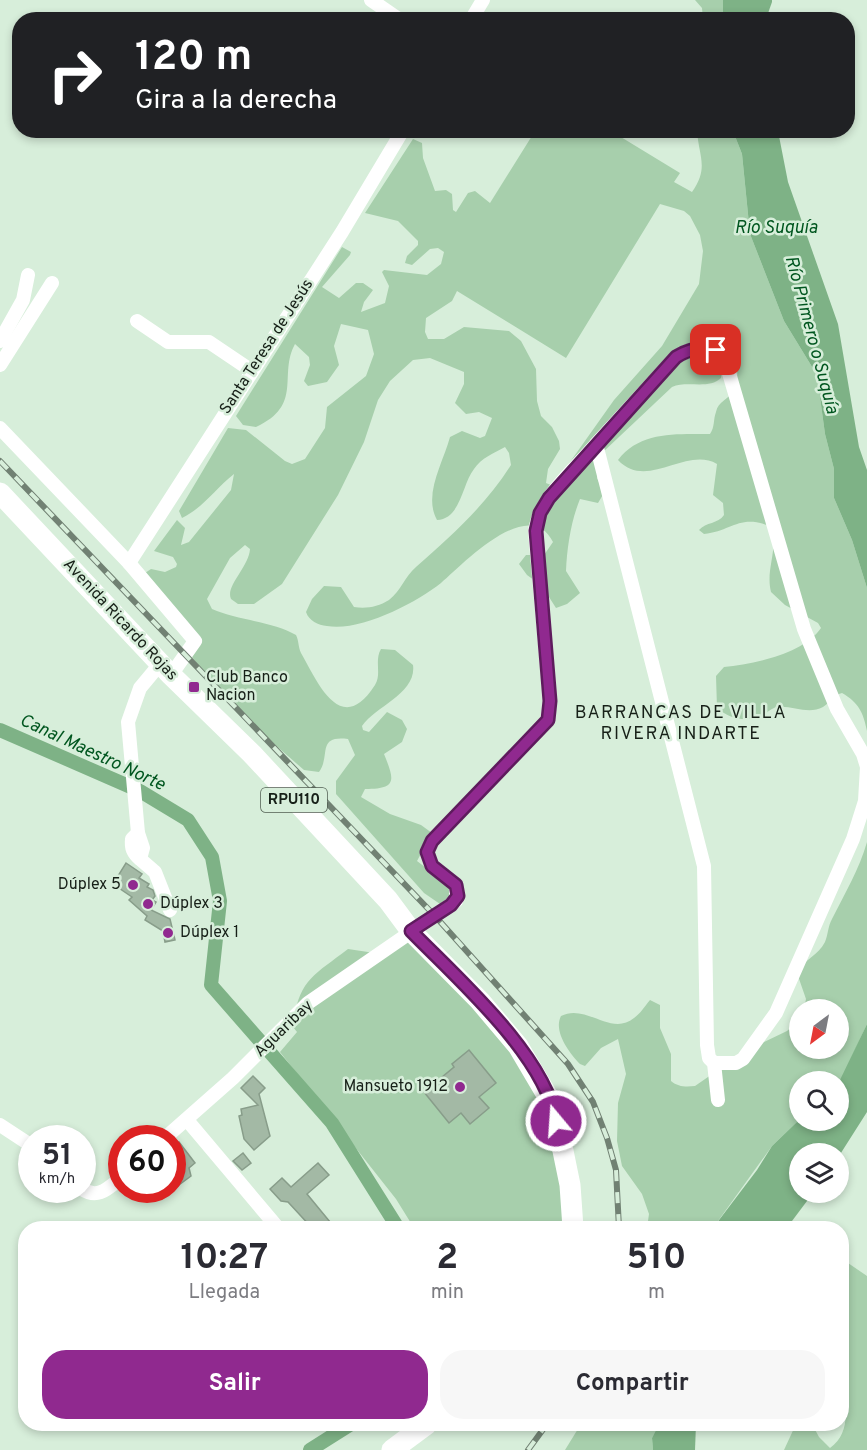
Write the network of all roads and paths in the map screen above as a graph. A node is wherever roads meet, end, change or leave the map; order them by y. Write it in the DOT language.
graph roads {
  1 [pos="371,0"];
  2 [pos="388,12"];
  3 [pos="399,138"];
  4 [pos="28,275"];
  5 [pos="52,283"];
  6 [pos="137,321"];
  7 [pos="0,341"];
  8 [pos="0,364"];
  9 [pos="252,371"];
  10 [pos="0,428"];
  11 [pos="596,444"];
  12 [pos="0,493"];
  13 [pos="129,563"];
  14 [pos="165,669"];
  15 [pos="170,910"];
  16 [pos="411,931"];
  17 [pos="714,1063"];
  18 [pos="718,1100"];
  19 [pos="187,1120"];
  20 [pos="0,1125"];
  21 [pos="181,1125"];
  22 [pos="18,1137"];
  23 [pos="272,1221"];
  24 [pos="572,1221"];
  25 [pos="418,1431"];
  26 [pos="392,1450"];
  1 -- 2 [label="street"];
  3 -- 9 [label="street, Santa Teresa de Jesús"];
  4 -- 7 [label="street"];
  5 -- 8 [label="street"];
  6 -- 9 [label="street"];
  9 -- 13 [label="street, Santa Teresa de Jesús"];
  10 -- 13 [label="street"];
  11 -- 16 [label="street, Aguaribay"];
  11 -- 17 [label="street"];
  11 -- 17 [label="street"];
  12 -- 14 [label="main road, Avenida Ricardo Rojas / RPU110"];
  13 -- 14 [label="street"];
  14 -- 15 [label="street"];
  14 -- 16 [label="main road, Avenida Ricardo Rojas / RPU110"];
  16 -- 19 [label="street, Aguaribay"];
  16 -- 24 [label="main road, RPU110"];
  17 -- 18 [label="street"];
  19 -- 21 [label="street, Aguaribay"];
  19 -- 23 [label="street"];
  20 -- 22 [label="street"];
  25 -- 26 [label="main road"];
}
